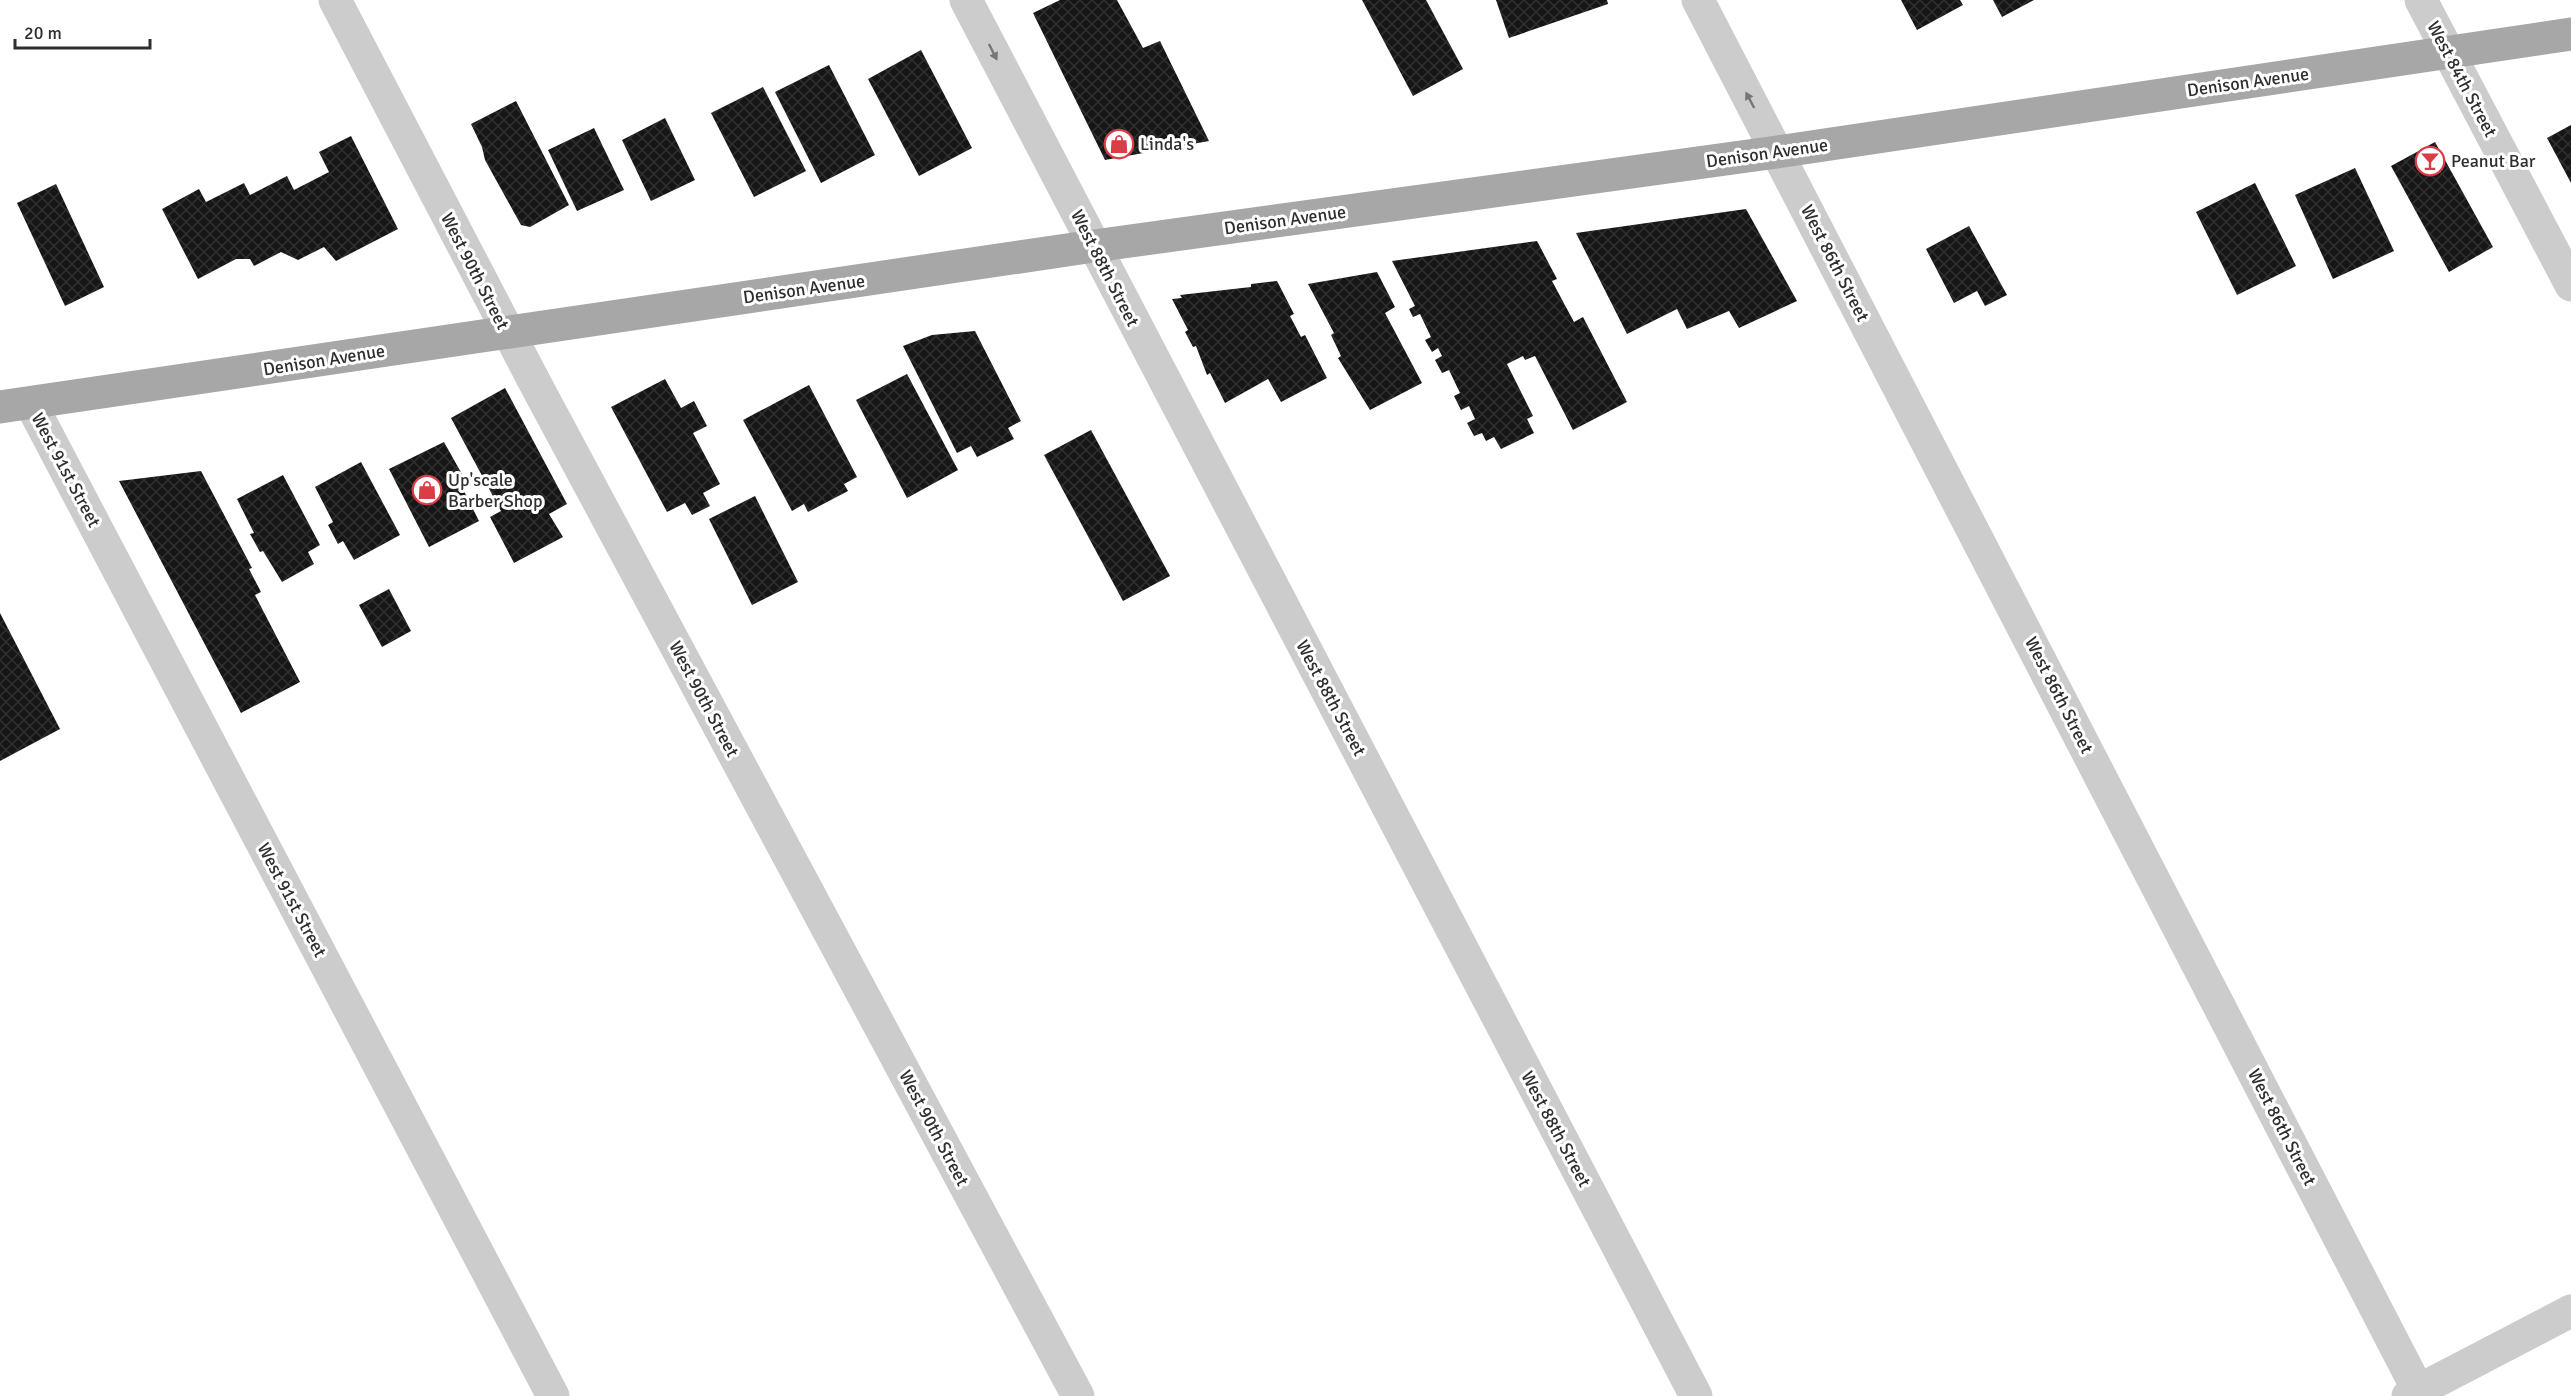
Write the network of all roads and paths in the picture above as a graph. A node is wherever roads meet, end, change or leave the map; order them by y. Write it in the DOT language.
graph roads {
  1 [pos="335,0"];
  2 [pos="966,0"];
  3 [pos="1698,0"];
  4 [pos="2421,0"];
  5 [pos="2571,34"];
  6 [pos="2448,53"];
  7 [pos="1777,152"];
  8 [pos="1094,246"];
  9 [pos="2571,285"];
  10 [pos="507,332"];
  11 [pos="15,406"];
  12 [pos="2571,1311"];
  13 [pos="2413,1393"];
  14 [pos="553,1396"];
  15 [pos="1078,1396"];
  16 [pos="1696,1396"];
  1 -- 10 [label="street, West 90th Street"];
  2 -- 8 [label="street, West 88th Street, one-way"];
  7 -- 3 [label="street, West 86th Street, one-way"];
  4 -- 6 [label="street, West 84th Street"];
  5 -- 6 [label="main road, Denison Avenue"];
  6 -- 7 [label="main road, Denison Avenue"];
  6 -- 9 [label="street, West 84th Street"];
  7 -- 8 [label="main road, Denison Avenue"];
  7 -- 13 [label="street, West 86th Street"];
  8 -- 10 [label="main road, Denison Avenue"];
  8 -- 16 [label="street, West 88th Street"];
  10 -- 11 [label="main road, Denison Avenue"];
  10 -- 15 [label="street, West 90th Street"];
  11 -- 14 [label="street, West 91st Street"];
  12 -- 13 [label="street"];
}
